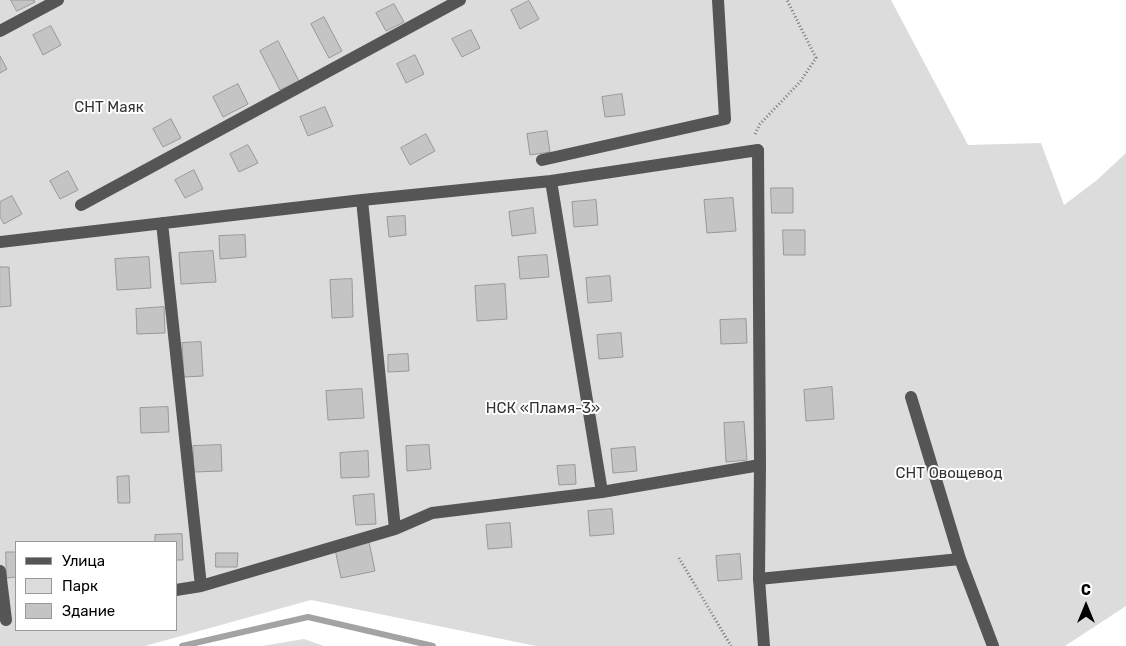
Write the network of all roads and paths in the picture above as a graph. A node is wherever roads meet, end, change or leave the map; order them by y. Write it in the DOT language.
graph roads {
  1 [pos="58,0"];
  2 [pos="460,0"];
  3 [pos="718,0"];
  4 [pos="787,0"];
  5 [pos="0,31"];
  6 [pos="745,152"];
  7 [pos="542,160"];
  8 [pos="551,181"];
  9 [pos="362,200"];
  10 [pos="80,205"];
  11 [pos="162,223"];
  12 [pos="0,242"];
  13 [pos="911,397"];
  14 [pos="760,466"];
  15 [pos="602,492"];
  16 [pos="395,529"];
  17 [pos="679,558"];
  18 [pos="960,559"];
  19 [pos="0,571"];
  20 [pos="759,579"];
  21 [pos="201,586"];
  22 [pos="178,590"];
  23 [pos="8,620"];
  24 [pos="731,646"];
  25 [pos="764,646"];
  26 [pos="993,646"];
  1 -- 5 [label="street"];
  2 -- 10 [label="street"];
  3 -- 7 [label="street"];
  4 -- 6 [label="path"];
  6 -- 8 [label="street"];
  6 -- 14 [label="street"];
  8 -- 9 [label="street"];
  8 -- 15 [label="street"];
  9 -- 11 [label="street"];
  9 -- 16 [label="street"];
  11 -- 12 [label="street"];
  11 -- 21 [label="street"];
  13 -- 18 [label="street"];
  14 -- 15 [label="street"];
  14 -- 20 [label="street"];
  15 -- 16 [label="street"];
  16 -- 21 [label="street"];
  17 -- 24 [label="path"];
  18 -- 20 [label="street"];
  18 -- 26 [label="street"];
  19 -- 23 [label="street"];
  20 -- 25 [label="street"];
  21 -- 22 [label="street"];
}
